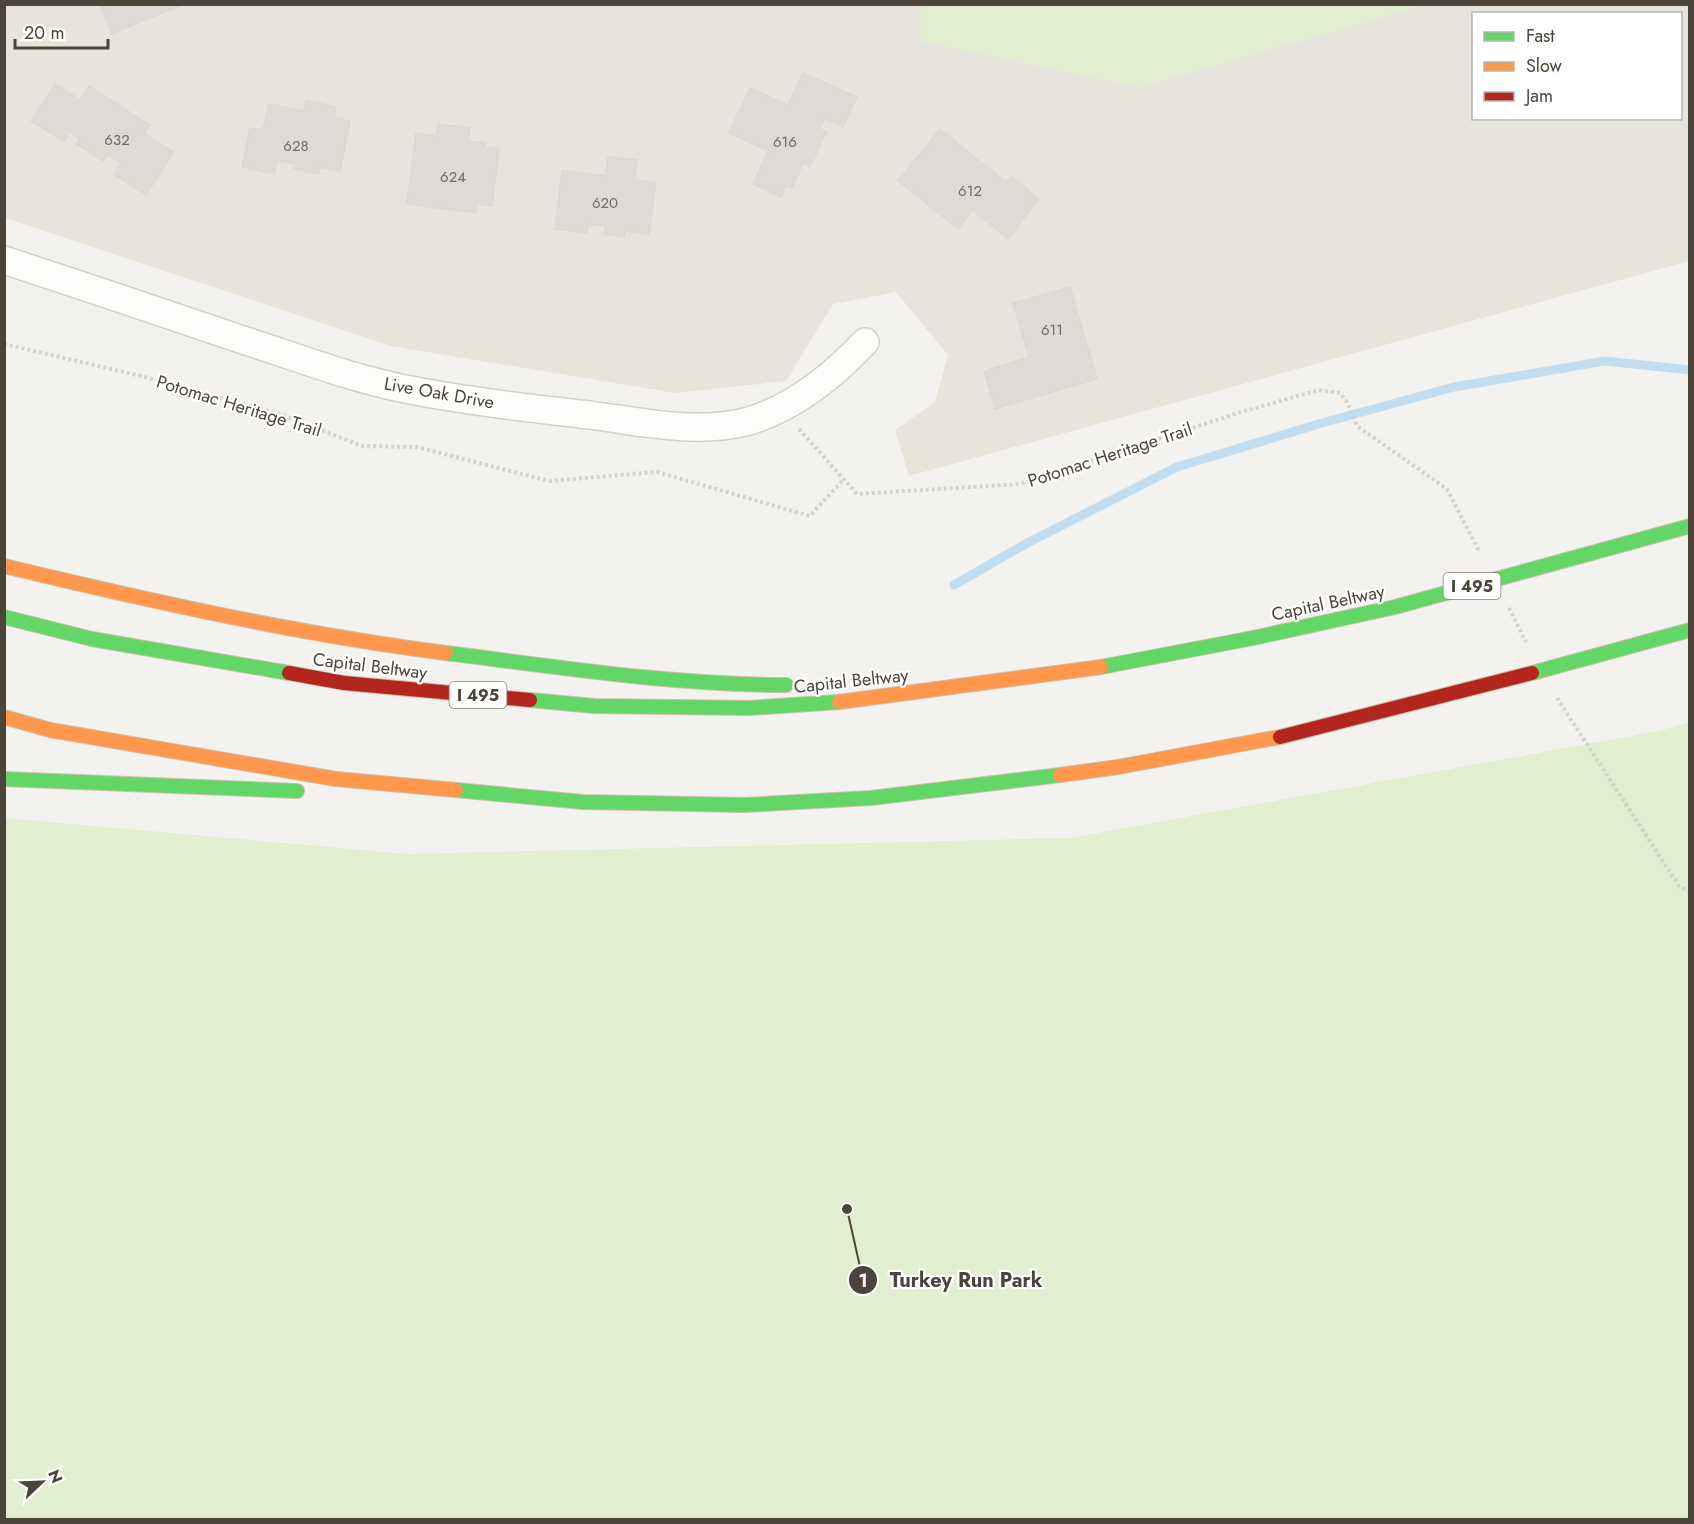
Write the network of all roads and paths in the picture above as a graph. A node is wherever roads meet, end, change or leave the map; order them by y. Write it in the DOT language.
graph roads {
  1 [pos="4,260"];
  2 [pos="865,342"];
  3 [pos="4,344"];
  4 [pos="781,409"];
  5 [pos="1357,426"];
  6 [pos="844,479"];
  7 [pos="1689,526"];
  8 [pos="4,566"];
  9 [pos="4,617"];
  10 [pos="1689,630"];
  11 [pos="796,685"];
  12 [pos="853,686"];
  13 [pos="956,686"];
  14 [pos="4,717"];
  15 [pos="4,779"];
  16 [pos="312,791"];
  17 [pos="335,792"];
  18 [pos="584,802"];
  1 -- 4 [label="street, Live Oak Drive"];
  2 -- 4 [label="street, Live Oak Drive"];
  3 -- 6 [label="path, Potomac Heritage Trail"];
  4 -- 6 [label="path, Potomac Heritage Trail"];
  5 -- 6 [label="path, Potomac Heritage Trail"];
  7 -- 13 [label="highway, Capital Beltway / I 495, bridge"];
  8 -- 11 [label="highway"];
  9 -- 13 [label="highway, Capital Beltway / I 495"];
  10 -- 18 [label="highway, bridge"];
  12 -- 13 [label="highway"];
  14 -- 18 [label="highway"];
  15 -- 16 [label="highway"];
  17 -- 18 [label="highway"];
}
